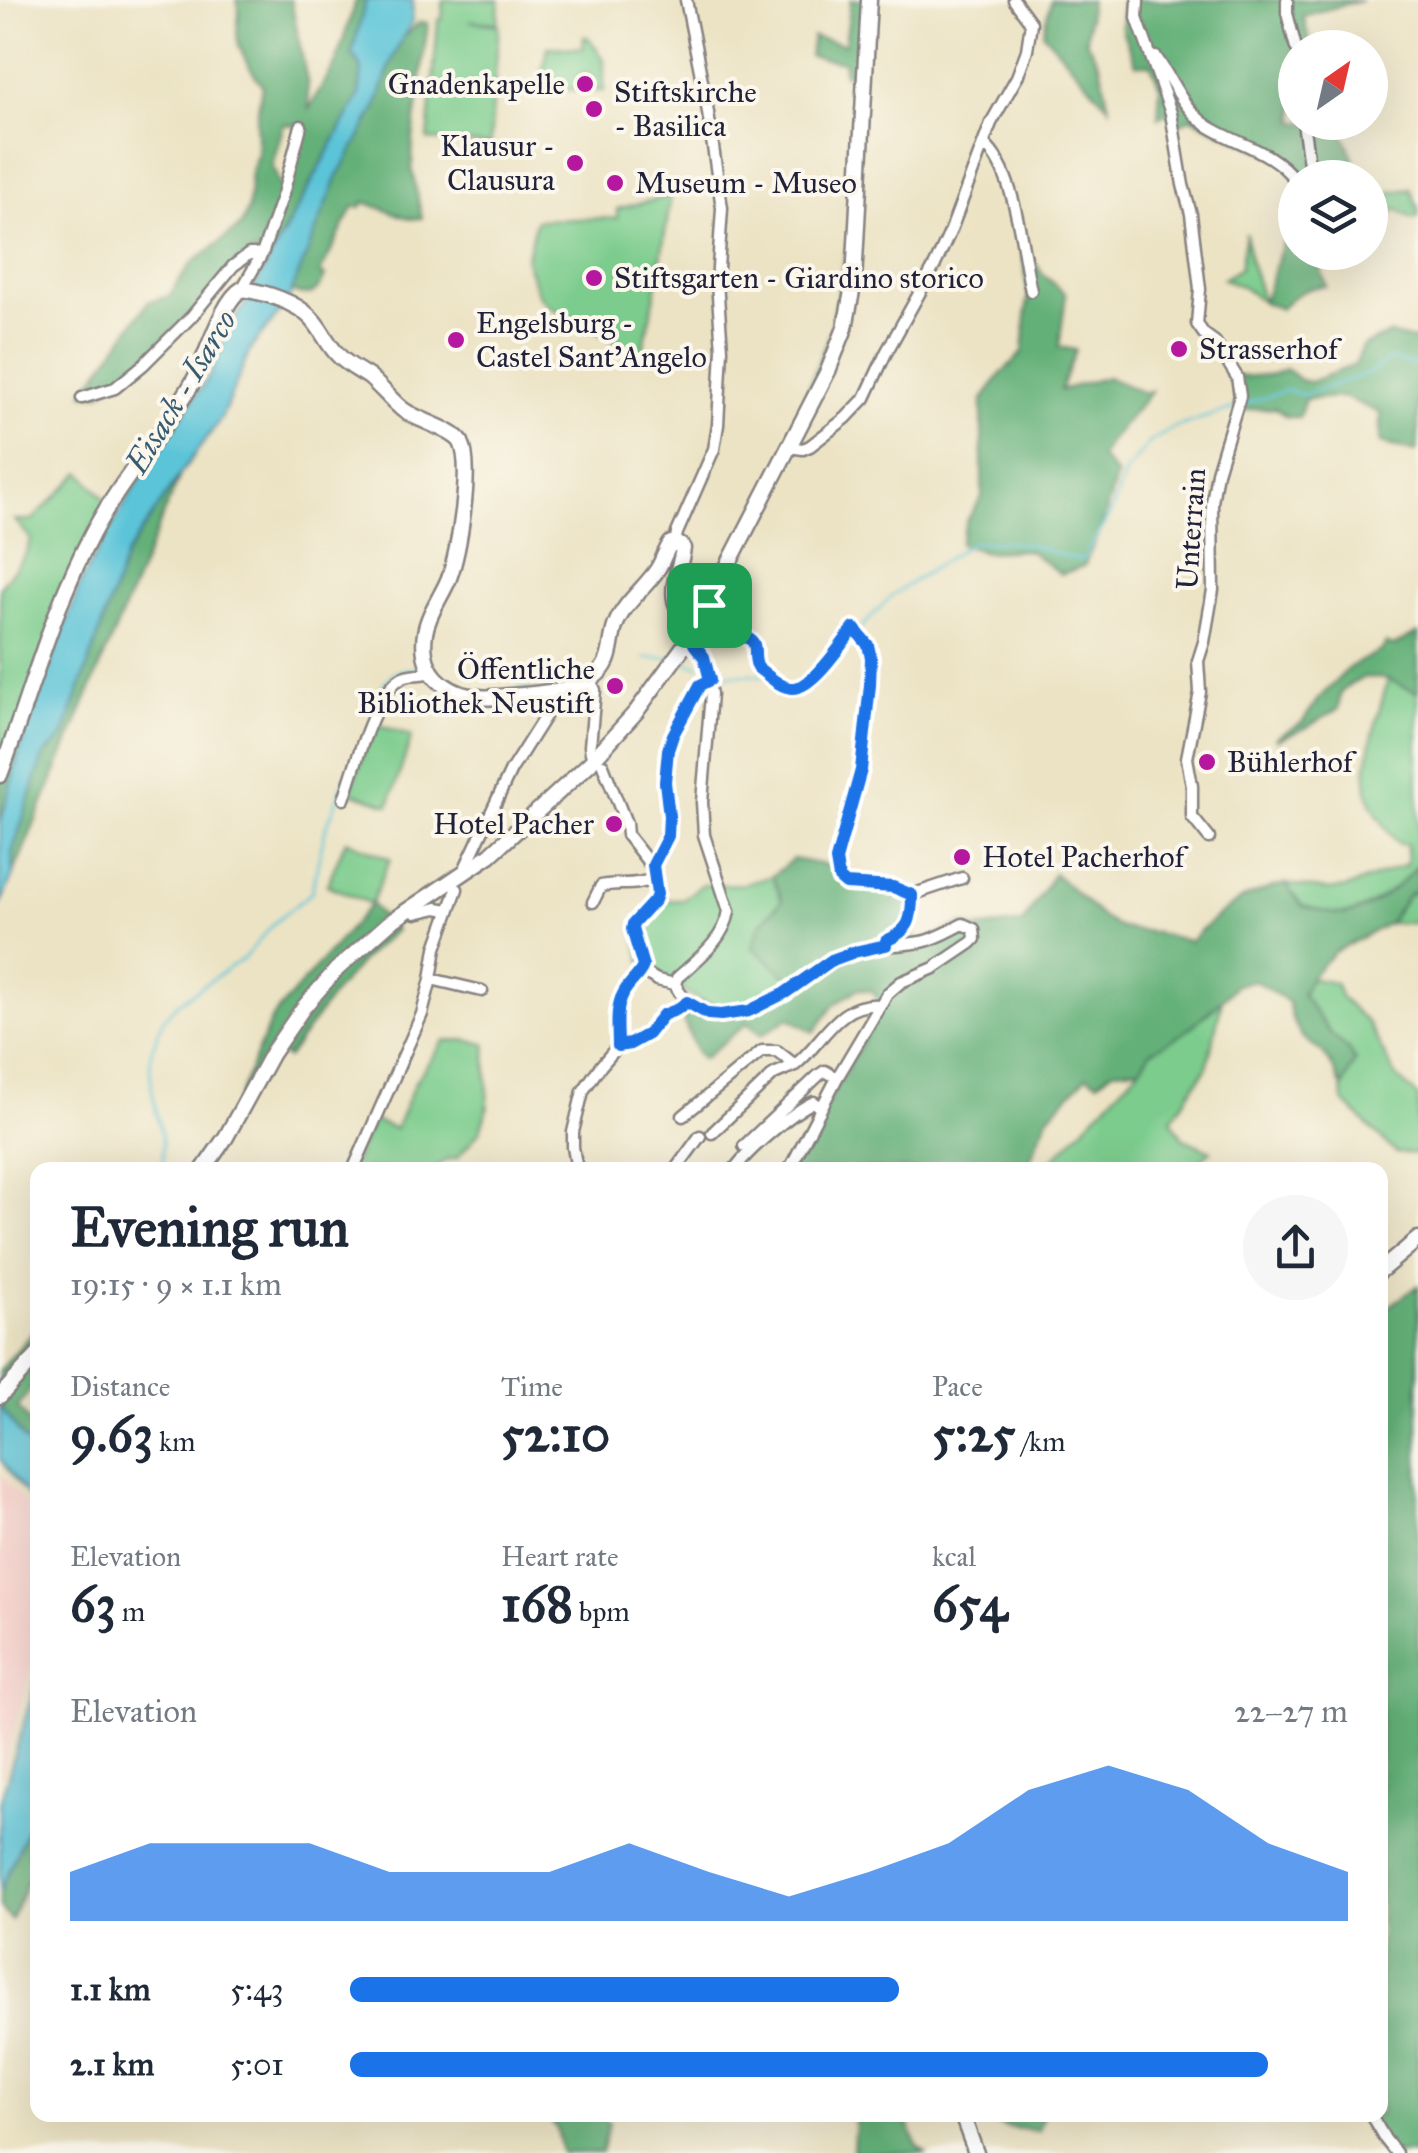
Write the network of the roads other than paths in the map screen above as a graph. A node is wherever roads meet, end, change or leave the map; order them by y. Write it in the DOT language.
graph roads {
  1 [pos="686,0"];
  2 [pos="870,0"];
  3 [pos="1014,0"];
  4 [pos="1138,0"];
  5 [pos="1287,0"];
  6 [pos="1291,30"];
  7 [pos="1151,53"];
  8 [pos="301,126"];
  9 [pos="984,144"];
  10 [pos="1278,162"];
  11 [pos="262,254"];
  12 [pos="246,290"];
  13 [pos="1031,291"];
  14 [pos="82,398"];
  15 [pos="789,447"];
  16 [pos="675,543"];
  17 [pos="709,605"];
  18 [pos="692,635"];
  19 [pos="432,672"];
  20 [pos="708,674"];
  21 [pos="590,680"];
  22 [pos="544,691"];
  23 [pos="592,752"];
  24 [pos="603,764"];
  25 [pos="0,775"];
  26 [pos="344,799"];
  27 [pos="1208,838"];
  28 [pos="653,865"];
  29 [pos="466,866"];
  30 [pos="654,878"];
  31 [pos="962,878"];
  32 [pos="457,889"];
  33 [pos="912,895"];
  34 [pos="593,902"];
  35 [pos="411,908"];
  36 [pos="448,910"];
  37 [pos="886,945"];
  38 [pos="642,971"];
  39 [pos="432,979"];
  40 [pos="675,984"];
  41 [pos="482,990"];
  42 [pos="687,1002"];
  43 [pos="878,1005"];
  44 [pos="618,1046"];
  45 [pos="795,1065"];
  46 [pos="837,1078"];
  47 [pos="821,1108"];
  48 [pos="683,1116"];
  49 [pos="744,1146"];
  50 [pos="209,1162"];
  51 [pos="356,1162"];
  52 [pos="575,1162"];
  53 [pos="681,1162"];
  54 [pos="742,1162"];
  55 [pos="793,1162"];
  56 [pos="1418,1239"];
  57 [pos="1388,1265"];
  58 [pos="30,1364"];
  59 [pos="2,1394"];
  60 [pos="965,2122"];
  61 [pos="1375,2122"];
  62 [pos="976,2153"];
  63 [pos="1396,2153"];
  1 -- 16 [label="street"];
  2 -- 15 [label="street"];
  3 -- 9 [label="street"];
  4 -- 7 [label="street, Unterrain"];
  5 -- 6 [label="street"];
  7 -- 10 [label="street"];
  7 -- 27 [label="street, Unterrain"];
  8 -- 11 [label="street"];
  9 -- 13 [label="street"];
  9 -- 15 [label="street"];
  11 -- 12 [label="street"];
  11 -- 14 [label="street"];
  12 -- 19 [label="street"];
  12 -- 25 [label="street"];
  15 -- 17 [label="street"];
  16 -- 18 [label="street"];
  16 -- 21 [label="street"];
  17 -- 18 [label="street"];
  17 -- 33 [label="street"];
  18 -- 20 [label="street"];
  18 -- 35 [label="street"];
  19 -- 22 [label="street"];
  19 -- 26 [label="street"];
  20 -- 28 [label="street"];
  20 -- 40 [label="street"];
  21 -- 22 [label="street"];
  21 -- 23 [label="street"];
  22 -- 29 [label="street"];
  24 -- 28 [label="street"];
  28 -- 30 [label="street"];
  30 -- 34 [label="street"];
  30 -- 38 [label="street"];
  31 -- 33 [label="street"];
  32 -- 36 [label="street"];
  33 -- 37 [label="street"];
  35 -- 36 [label="street"];
  35 -- 50 [label="street"];
  36 -- 39 [label="street"];
  37 -- 42 [label="street"];
  37 -- 43 [label="street"];
  38 -- 40 [label="street"];
  38 -- 44 [label="street"];
  39 -- 41 [label="street"];
  39 -- 51 [label="street"];
  40 -- 42 [label="street"];
  42 -- 44 [label="street"];
  43 -- 45 [label="street"];
  43 -- 46 [label="street"];
  44 -- 52 [label="street"];
  45 -- 48 [label="street"];
  45 -- 53 [label="street"];
  46 -- 47 [label="street"];
  46 -- 49 [label="street"];
  47 -- 54 [label="street"];
  47 -- 55 [label="street"];
  56 -- 57 [label="street"];
  58 -- 59 [label="street"];
  60 -- 62 [label="street"];
  61 -- 63 [label="street"];
}
